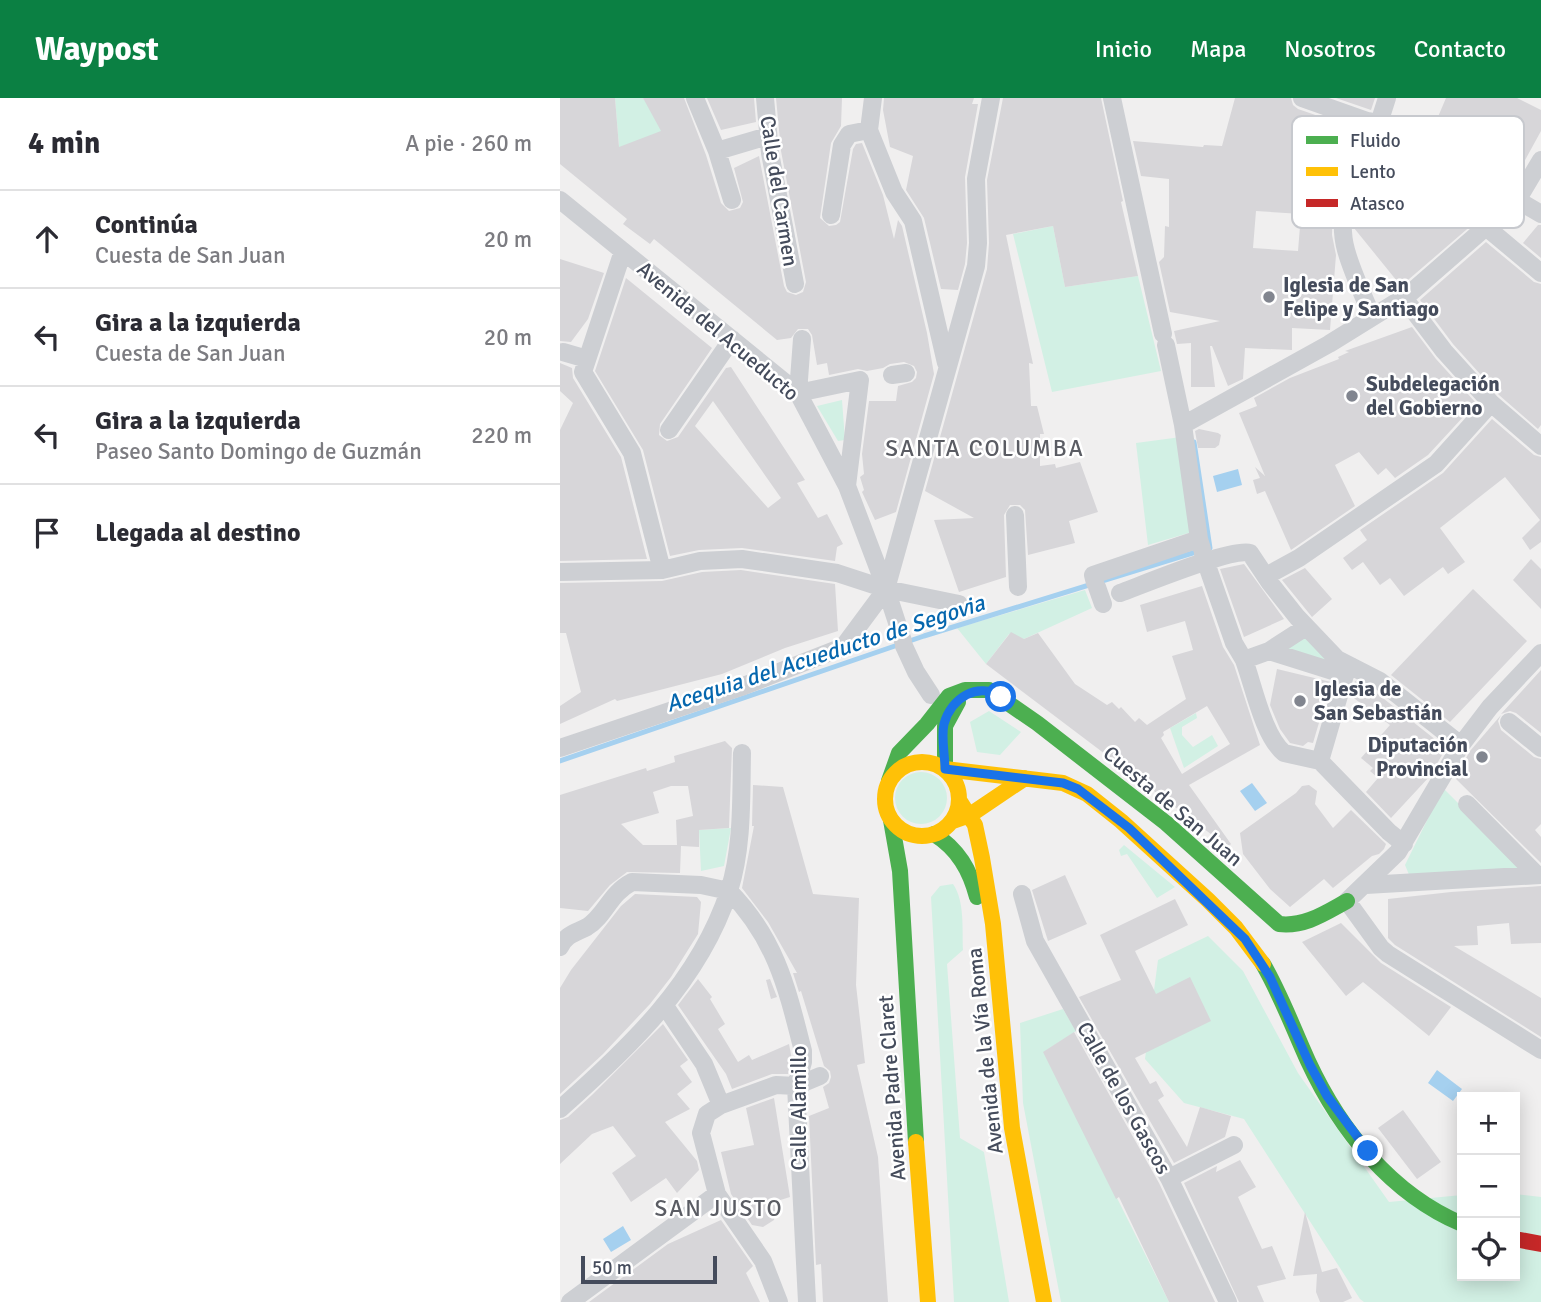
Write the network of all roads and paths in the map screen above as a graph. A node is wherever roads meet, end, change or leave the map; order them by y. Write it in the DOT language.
graph roads {
  1 [pos="695,98"];
  2 [pos="765,98"];
  3 [pos="873,98"];
  4 [pos="1112,98"];
  5 [pos="1302,98"];
  6 [pos="1387,98"];
  7 [pos="991,99"];
  8 [pos="1353,116"];
  9 [pos="1381,116"];
  10 [pos="869,130"];
  11 [pos="768,136"];
  12 [pos="717,151"];
  13 [pos="1541,160"];
  14 [pos="1524,189"];
  15 [pos="560,200"];
  16 [pos="732,200"];
  17 [pos="1524,203"];
  18 [pos="1541,214"];
  19 [pos="831,215"];
  20 [pos="1343,228"];
  21 [pos="1485,228"];
  22 [pos="1487,228"];
  23 [pos="623,251"];
  24 [pos="1541,273"];
  25 [pos="795,284"];
  26 [pos="1406,296"];
  27 [pos="1372,316"];
  28 [pos="802,338"];
  29 [pos="732,339"];
  30 [pos="563,352"];
  31 [pos="585,366"];
  32 [pos="947,366"];
  33 [pos="798,393"];
  34 [pos="1490,403"];
  35 [pos="1183,425"];
  36 [pos="670,430"];
  37 [pos="1541,446"];
  38 [pos="847,486"];
  39 [pos="1015,515"];
  40 [pos="1202,551"];
  41 [pos="662,570"];
  42 [pos="560,572"];
  43 [pos="1268,580"];
  44 [pos="1018,587"];
  45 [pos="886,589"];
  46 [pos="1098,591"];
  47 [pos="1120,593"];
  48 [pos="959,604"];
  49 [pos="1307,627"];
  50 [pos="1269,652"];
  51 [pos="1541,653"];
  52 [pos="1244,660"];
  53 [pos="1348,670"];
  54 [pos="975,690"];
  55 [pos="931,695"];
  56 [pos="1509,722"];
  57 [pos="1461,744"];
  58 [pos="560,748"];
  59 [pos="1541,748"];
  60 [pos="742,753"];
  61 [pos="1320,761"];
  62 [pos="945,769"];
  63 [pos="1025,778"];
  64 [pos="889,781"];
  65 [pos="959,800"];
  66 [pos="987,804"];
  67 [pos="1467,804"];
  68 [pos="970,815"];
  69 [pos="891,820"];
  70 [pos="952,821"];
  71 [pos="976,832"];
  72 [pos="928,835"];
  73 [pos="1404,844"];
  74 [pos="900,871"];
  75 [pos="1539,875"];
  76 [pos="731,883"];
  77 [pos="1366,885"];
  78 [pos="1021,894"];
  79 [pos="1347,901"];
  80 [pos="560,947"];
  81 [pos="665,1006"];
  82 [pos="1541,1050"];
  83 [pos="820,1076"];
  84 [pos="991,1076"];
  85 [pos="796,1086"];
  86 [pos="721,1105"];
  87 [pos="560,1109"];
  88 [pos="1234,1145"];
  89 [pos="1004,1171"];
  90 [pos="1170,1178"];
  91 [pos="717,1194"];
  92 [pos="1457,1222"];
  93 [pos="1520,1240"];
  94 [pos="1541,1244"];
  95 [pos="570,1302"];
  96 [pos="779,1302"];
  97 [pos="807,1302"];
  98 [pos="928,1302"];
  99 [pos="1030,1302"];
  100 [pos="1044,1302"];
  101 [pos="1228,1302"];
  1 -- 12 [label="street"];
  2 -- 11 [label="street, Calle del Carmen"];
  3 -- 10 [label="street"];
  4 -- 35 [label="street"];
  5 -- 8 [label="street"];
  6 -- 9 [label="street"];
  7 -- 32 [label="street"];
  10 -- 19 [label="street"];
  10 -- 32 [label="street"];
  11 -- 12 [label="street"];
  11 -- 25 [label="street, Calle del Carmen"];
  12 -- 16 [label="street"];
  13 -- 14 [label="street"];
  15 -- 23 [label="street, Avenida del Acueducto"];
  17 -- 18 [label="street"];
  20 -- 27 [label="street"];
  21 -- 26 [label="street"];
  22 -- 24 [label="street"];
  23 -- 29 [label="street, Avenida del Acueducto"];
  23 -- 31 [label="street"];
  26 -- 27 [label="street"];
  26 -- 34 [label="street"];
  27 -- 35 [label="street"];
  28 -- 33 [label="street"];
  29 -- 33 [label="street, Avenida del Acueducto"];
  29 -- 36 [label="street"];
  30 -- 31 [label="street"];
  31 -- 41 [label="street"];
  32 -- 45 [label="street"];
  33 -- 38 [label="street, Avenida del Acueducto"];
  33 -- 38 [label="street, Avenida del Acueducto"];
  34 -- 37 [label="street"];
  34 -- 43 [label="street"];
  35 -- 40 [label="street"];
  38 -- 45 [label="street, Avenida del Acueducto"];
  39 -- 44 [label="street"];
  40 -- 43 [label="street"];
  40 -- 46 [label="street"];
  40 -- 47 [label="street"];
  40 -- 52 [label="street"];
  41 -- 42 [label="street"];
  41 -- 45 [label="street"];
  43 -- 49 [label="street"];
  45 -- 48 [label="street"];
  45 -- 55 [label="street, Avenida del Acueducto"];
  45 -- 58 [label="street"];
  49 -- 50 [label="street"];
  49 -- 53 [label="street"];
  50 -- 52 [label="street"];
  50 -- 53 [label="street"];
  51 -- 57 [label="street"];
  52 -- 61 [label="street"];
  53 -- 57 [label="street"];
  53 -- 61 [label="street"];
  54 -- 62 [label="main road"];
  54 -- 64 [label="main road"];
  54 -- 79 [label="main road, Cuesta de San Juan"];
  56 -- 59 [label="street"];
  57 -- 73 [label="street"];
  60 -- 76 [label="street"];
  61 -- 73 [label="street"];
  62 -- 63 [label="main road"];
  62 -- 64 [label="main road"];
  62 -- 65 [label="main road"];
  63 -- 66 [label="main road"];
  63 -- 92 [label="main road"];
  64 -- 69 [label="main road"];
  65 -- 68 [label="main road, Avenida de la Vía Roma"];
  65 -- 70 [label="main road"];
  66 -- 68 [label="main road"];
  66 -- 71 [label="main road"];
  67 -- 75 [label="street"];
  68 -- 70 [label="main road"];
  68 -- 71 [label="main road, Avenida de la Vía Roma"];
  69 -- 72 [label="main road"];
  69 -- 74 [label="main road, Avenida Padre Claret"];
  70 -- 72 [label="main road"];
  71 -- 100 [label="main road, Avenida de la Vía Roma"];
  72 -- 74 [label="main road"];
  72 -- 84 [label="main road, Avenida de la Vía Roma"];
  73 -- 77 [label="street"];
  74 -- 98 [label="main road, Avenida Padre Claret"];
  75 -- 77 [label="street"];
  76 -- 80 [label="street"];
  76 -- 81 [label="street"];
  76 -- 85 [label="street, Calle Alamillo"];
  77 -- 79 [label="street"];
  78 -- 90 [label="street, Calle de los Gascos"];
  79 -- 82 [label="street"];
  81 -- 86 [label="street"];
  81 -- 87 [label="street"];
  83 -- 85 [label="street"];
  85 -- 86 [label="street"];
  85 -- 97 [label="street, Calle Alamillo"];
  86 -- 91 [label="street"];
  88 -- 90 [label="street"];
  89 -- 99 [label="main road, Avenida de la Vía Roma"];
  90 -- 101 [label="street, Calle de los Gascos"];
  91 -- 95 [label="street"];
  91 -- 96 [label="street"];
  93 -- 94 [label="main road"];
}
